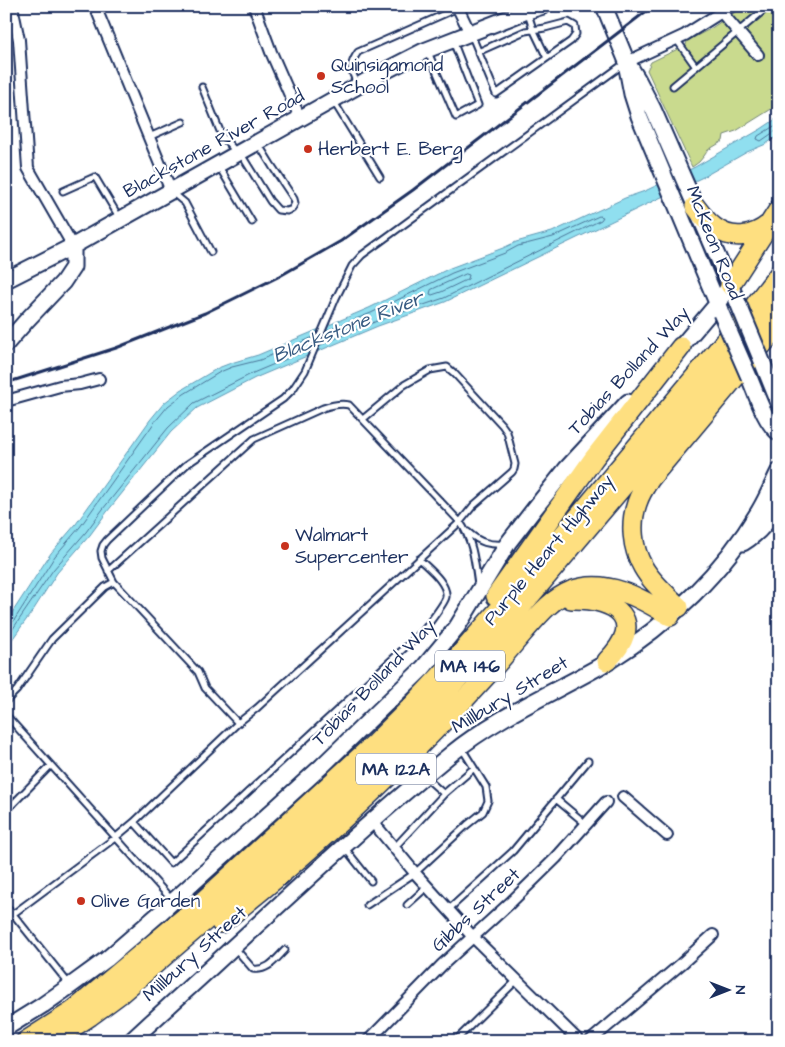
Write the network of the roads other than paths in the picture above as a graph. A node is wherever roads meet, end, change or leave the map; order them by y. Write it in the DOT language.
graph roads {
  1 [pos="12,6"];
  2 [pos="95,6"];
  3 [pos="254,6"];
  4 [pos="543,6"];
  5 [pos="604,6"];
  6 [pos="731,6"];
  7 [pos="761,6"];
  8 [pos="458,7"];
  9 [pos="518,11"];
  10 [pos="722,13"];
  11 [pos="532,30"];
  12 [pos="738,32"];
  13 [pos="470,33"];
  14 [pos="676,39"];
  15 [pos="453,40"];
  16 [pos="427,50"];
  17 [pos="478,52"];
  18 [pos="758,55"];
  19 [pos="547,58"];
  20 [pos="627,62"];
  21 [pos="696,66"];
  22 [pos="359,86"];
  23 [pos="673,86"];
  24 [pos="202,87"];
  25 [pos="333,100"];
  26 [pos="300,118"];
  27 [pos="183,122"];
  28 [pos="149,137"];
  29 [pos="258,142"];
  30 [pos="239,153"];
  31 [pos="218,165"];
  32 [pos="380,177"];
  33 [pos="63,191"];
  34 [pos="171,191"];
  35 [pos="688,209"];
  36 [pos="774,216"];
  37 [pos="121,219"];
  38 [pos="252,222"];
  39 [pos="73,246"];
  40 [pos="211,252"];
  41 [pos="779,274"];
  42 [pos="6,280"];
  43 [pos="733,292"];
  44 [pos="779,299"];
  45 [pos="719,308"];
  46 [pos="779,325"];
  47 [pos="6,344"];
  48 [pos="681,347"];
  49 [pos="762,362"];
  50 [pos="779,372"];
  51 [pos="99,379"];
  52 [pos="6,401"];
  53 [pos="779,403"];
  54 [pos="363,419"];
  55 [pos="779,433"];
  56 [pos="779,471"];
  57 [pos="779,504"];
  58 [pos="460,522"];
  59 [pos="466,531"];
  60 [pos="508,543"];
  61 [pos="734,549"];
  62 [pos="420,559"];
  63 [pos="108,571"];
  64 [pos="114,582"];
  65 [pos="479,590"];
  66 [pos="555,600"];
  67 [pos="675,612"];
  68 [pos="607,662"];
  69 [pos="6,701"];
  70 [pos="412,706"];
  71 [pos="6,715"];
  72 [pos="238,724"];
  73 [pos="461,747"];
  74 [pos="588,760"];
  75 [pos="51,765"];
  76 [pos="474,768"];
  77 [pos="425,776"];
  78 [pos="444,794"];
  79 [pos="623,797"];
  80 [pos="556,799"];
  81 [pos="606,802"];
  82 [pos="6,811"];
  83 [pos="372,821"];
  84 [pos="134,822"];
  85 [pos="587,824"];
  86 [pos="667,834"];
  87 [pos="116,838"];
  88 [pos="343,847"];
  89 [pos="394,848"];
  90 [pos="415,873"];
  91 [pos="371,881"];
  92 [pos="428,887"];
  93 [pos="173,902"];
  94 [pos="407,904"];
  95 [pos="367,906"];
  96 [pos="6,907"];
  97 [pos="448,910"];
  98 [pos="13,914"];
  99 [pos="6,919"];
  100 [pos="713,934"];
  101 [pos="473,937"];
  102 [pos="234,947"];
  103 [pos="285,950"];
  104 [pos="517,980"];
  105 [pos="70,986"];
  106 [pos="120,994"];
  107 [pos="6,1008"];
  108 [pos="8,1027"];
  109 [pos="26,1041"];
  110 [pos="52,1041"];
  111 [pos="131,1041"];
  112 [pos="368,1041"];
  113 [pos="455,1041"];
  114 [pos="579,1041"];
  115 [pos="590,1041"];
  1 -- 39 [label="street"];
  2 -- 28 [label="street"];
  3 -- 26 [label="street"];
  4 -- 9 [label="main road, Blackstone River Road"];
  5 -- 20 [label="main road, McKeon Road"];
  6 -- 10 [label="street"];
  7 -- 12 [label="lane"];
  8 -- 13 [label="street"];
  8 -- 22 [label="lane"];
  9 -- 11 [label="lane"];
  9 -- 13 [label="main road, Blackstone River Road"];
  10 -- 12 [label="street"];
  10 -- 14 [label="street"];
  11 -- 17 [label="lane"];
  11 -- 19 [label="lane"];
  11 -- 19 [label="lane"];
  12 -- 18 [label="street"];
  12 -- 21 [label="lane"];
  13 -- 15 [label="main road, Blackstone River Road"];
  13 -- 17 [label="lane"];
  14 -- 20 [label="street"];
  14 -- 21 [label="lane"];
  15 -- 16 [label="main road, Blackstone River Road"];
  15 -- 16 [label="lane"];
  16 -- 22 [label="main road, Blackstone River Road"];
  17 -- 19 [label="lane"];
  20 -- 35 [label="main road, McKeon Road"];
  20 -- 35 [label="main road, McKeon Road"];
  20 -- 63 [label="lane"];
  21 -- 23 [label="lane"];
  22 -- 25 [label="main road, Blackstone River Road"];
  24 -- 30 [label="lane"];
  25 -- 26 [label="main road, Blackstone River Road"];
  25 -- 32 [label="lane"];
  26 -- 29 [label="main road, Blackstone River Road"];
  27 -- 28 [label="lane"];
  28 -- 34 [label="street"];
  29 -- 30 [label="main road, Blackstone River Road"];
  29 -- 30 [label="lane"];
  30 -- 31 [label="main road, Blackstone River Road"];
  31 -- 34 [label="main road, Blackstone River Road"];
  31 -- 38 [label="lane"];
  33 -- 37 [label="lane"];
  34 -- 37 [label="main road, Blackstone River Road"];
  34 -- 40 [label="lane"];
  35 -- 36 [label="highway"];
  35 -- 43 [label="main road, McKeon Road"];
  35 -- 45 [label="main road, McKeon Road"];
  36 -- 43 [label="highway"];
  37 -- 39 [label="main road, Blackstone River Road"];
  39 -- 42 [label="main road, Blackstone River Road"];
  39 -- 47 [label="main road"];
  41 -- 70 [label="highway, Purple Heart Highway / MA 146"];
  43 -- 45 [label="main road, Tobias Bolland Way / MA 122A"];
  43 -- 49 [label="main road, McKeon Road, bridge"];
  44 -- 106 [label="highway, Purple Heart Highway / MA 146"];
  45 -- 48 [label="main road, Tobias Bolland Way / MA 122A"];
  45 -- 55 [label="main road, McKeon Road, bridge"];
  46 -- 67 [label="highway"];
  48 -- 60 [label="main road, Tobias Bolland Way"];
  48 -- 70 [label="highway, MA 122A"];
  49 -- 50 [label="main road"];
  49 -- 53 [label="main road, McKeon Road"];
  51 -- 52 [label="street"];
  54 -- 58 [label="lane"];
  54 -- 58 [label="lane"];
  54 -- 63 [label="lane"];
  56 -- 61 [label="main road, Millbury Street"];
  57 -- 61 [label="main road"];
  58 -- 59 [label="lane"];
  58 -- 62 [label="lane"];
  59 -- 60 [label="lane"];
  59 -- 65 [label="lane"];
  60 -- 65 [label="main road, Tobias Bolland Way"];
  61 -- 67 [label="main road, Millbury Street"];
  62 -- 72 [label="lane"];
  62 -- 84 [label="lane"];
  63 -- 64 [label="lane"];
  64 -- 69 [label="lane"];
  64 -- 72 [label="lane"];
  65 -- 93 [label="main road, Tobias Bolland Way"];
  66 -- 67 [label="highway, MA 122A"];
  66 -- 68 [label="highway"];
  66 -- 106 [label="highway, MA 122A"];
  67 -- 68 [label="main road, Millbury Street"];
  68 -- 73 [label="main road, Millbury Street"];
  70 -- 109 [label="highway, Purple Heart Highway / MA 122A"];
  71 -- 75 [label="lane"];
  72 -- 84 [label="lane"];
  73 -- 76 [label="lane"];
  73 -- 77 [label="main road, Millbury Street"];
  74 -- 80 [label="lane"];
  75 -- 82 [label="lane"];
  75 -- 87 [label="lane"];
  76 -- 78 [label="lane"];
  76 -- 90 [label="lane"];
  77 -- 78 [label="lane"];
  77 -- 83 [label="main road, Millbury Street"];
  78 -- 89 [label="lane"];
  79 -- 86 [label="street"];
  80 -- 85 [label="lane"];
  80 -- 97 [label="lane"];
  81 -- 85 [label="street, Gibbs Street"];
  83 -- 88 [label="main road, Millbury Street"];
  83 -- 89 [label="street"];
  84 -- 87 [label="lane"];
  85 -- 101 [label="street, Gibbs Street"];
  87 -- 93 [label="lane"];
  87 -- 98 [label="lane"];
  88 -- 91 [label="lane"];
  88 -- 102 [label="main road, Millbury Street"];
  89 -- 90 [label="street"];
  90 -- 92 [label="street"];
  90 -- 95 [label="lane"];
  92 -- 94 [label="lane"];
  92 -- 97 [label="street"];
  93 -- 105 [label="main road, Tobias Bolland Way"];
  96 -- 98 [label="lane"];
  97 -- 101 [label="street"];
  98 -- 99 [label="lane"];
  98 -- 105 [label="lane"];
  100 -- 115 [label="street"];
  101 -- 104 [label="street"];
  101 -- 112 [label="street, Gibbs Street"];
  102 -- 103 [label="lane"];
  102 -- 111 [label="main road, Millbury Street"];
  104 -- 113 [label="lane"];
  104 -- 114 [label="street"];
  105 -- 108 [label="main road, Tobias Bolland Way"];
  106 -- 110 [label="highway, Purple Heart Highway / MA 122A"];
  107 -- 108 [label="lane"];
}
